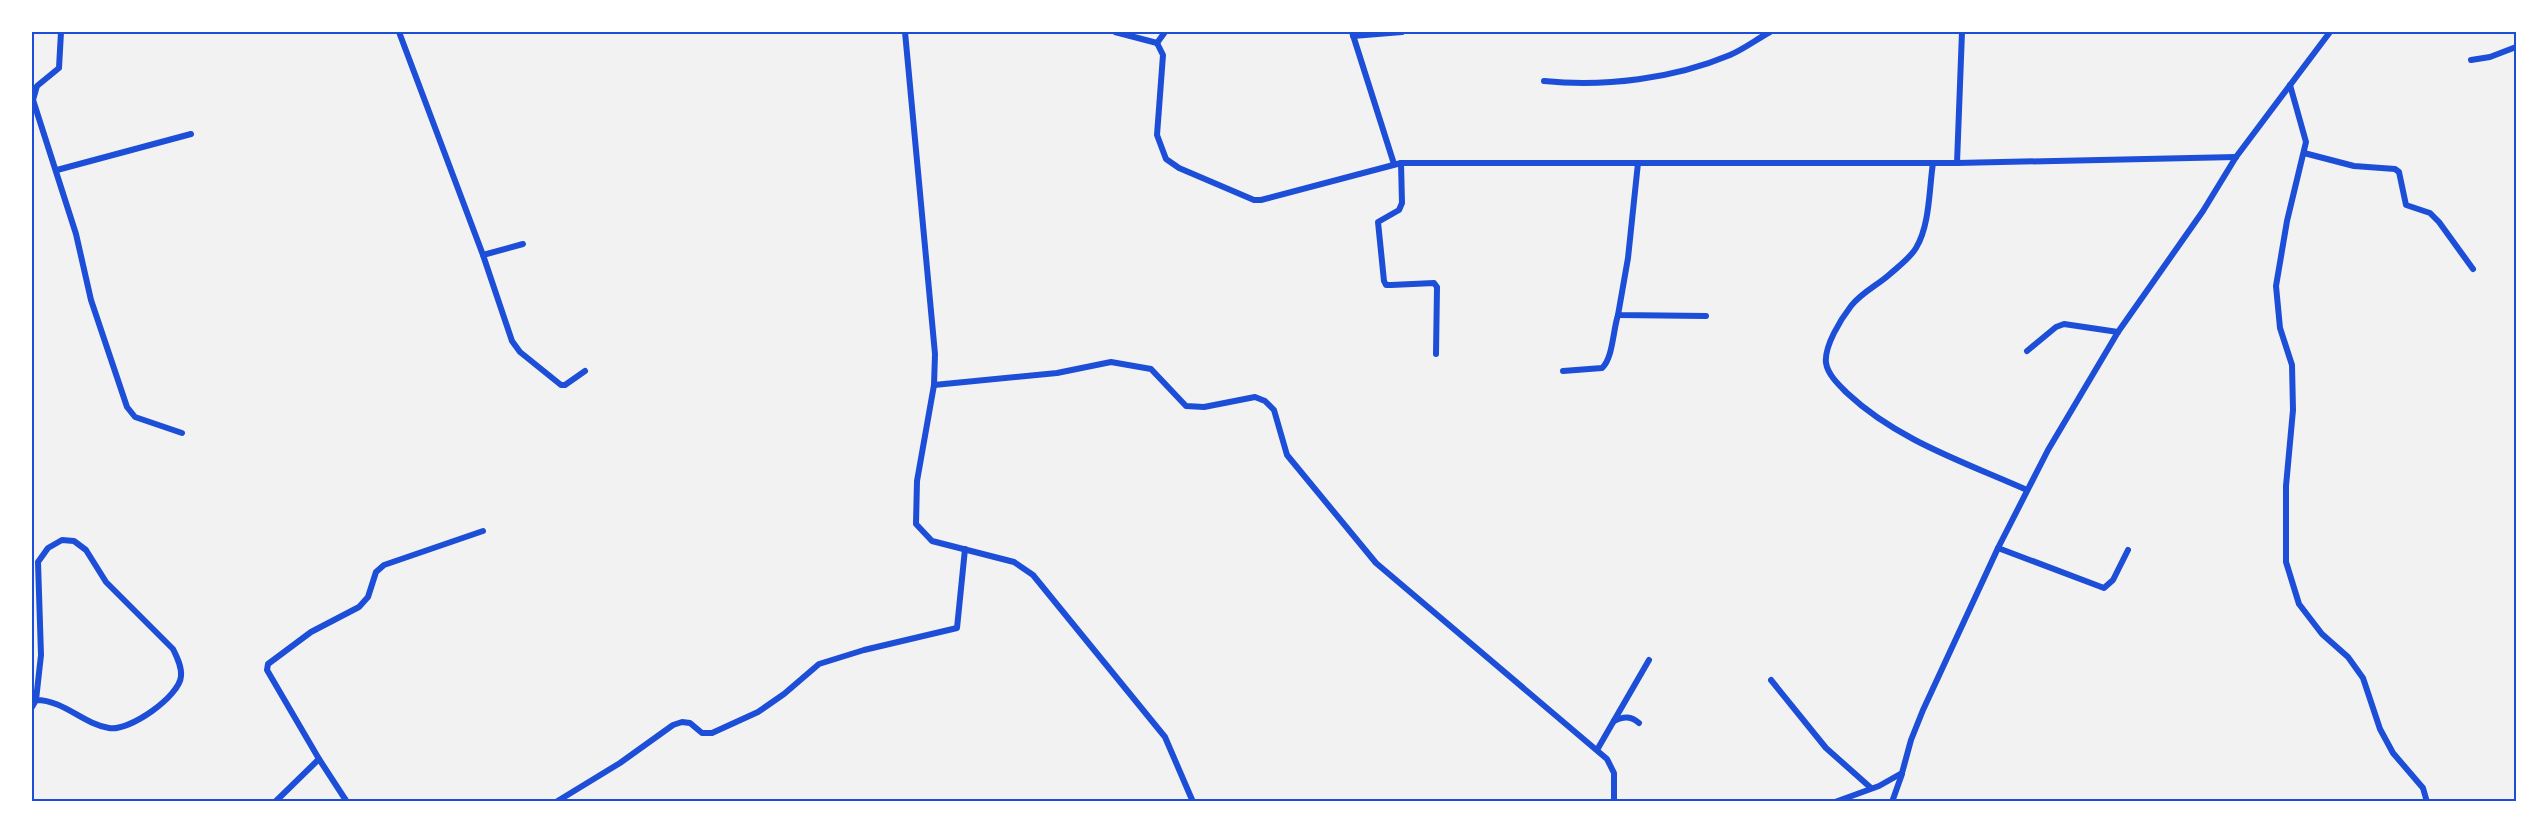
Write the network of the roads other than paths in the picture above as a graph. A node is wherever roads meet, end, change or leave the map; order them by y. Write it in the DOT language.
graph roads {
  1 [pos="61,32"];
  2 [pos="399,32"];
  3 [pos="905,32"];
  4 [pos="1115,32"];
  5 [pos="1165,32"];
  6 [pos="1402,32"];
  7 [pos="1770,32"];
  8 [pos="1962,32"];
  9 [pos="2330,32"];
  10 [pos="1352,34"];
  11 [pos="1157,44"];
  12 [pos="2517,46"];
  13 [pos="2471,60"];
  14 [pos="1544,81"];
  15 [pos="2290,85"];
  16 [pos="191,134"];
  17 [pos="2304,153"];
  18 [pos="2236,157"];
  19 [pos="1638,163"];
  20 [pos="1933,163"];
  21 [pos="1957,163"];
  22 [pos="1398,164"];
  23 [pos="57,170"];
  24 [pos="523,243"];
  25 [pos="483,255"];
  26 [pos="2473,269"];
  27 [pos="1618,315"];
  28 [pos="1706,316"];
  29 [pos="2118,332"];
  30 [pos="2027,351"];
  31 [pos="1436,354"];
  32 [pos="585,371"];
  33 [pos="1563,371"];
  34 [pos="934,385"];
  35 [pos="182,433"];
  36 [pos="2027,490"];
  37 [pos="483,531"];
  38 [pos="1998,548"];
  39 [pos="965,549"];
  40 [pos="2128,550"];
  41 [pos="1649,660"];
  42 [pos="1771,680"];
  43 [pos="36,700"];
  44 [pos="32,707"];
  45 [pos="1614,722"];
  46 [pos="1640,723"];
  47 [pos="1597,750"];
  48 [pos="319,759"];
  49 [pos="1902,773"];
  50 [pos="1871,788"];
  51 [pos="275,801"];
  52 [pos="347,801"];
  53 [pos="556,801"];
  54 [pos="1193,801"];
  55 [pos="1614,801"];
  56 [pos="1835,801"];
  57 [pos="1892,801"];
  58 [pos="2427,801"];
  1 -- 23 [label="street"];
  2 -- 25 [label="street"];
  3 -- 34 [label="street"];
  4 -- 11 [label="street"];
  5 -- 11 [label="street"];
  6 -- 10 [label="street"];
  7 -- 14 [label="street"];
  8 -- 21 [label="street"];
  9 -- 15 [label="street"];
  10 -- 22 [label="street"];
  11 -- 22 [label="street"];
  12 -- 13 [label="street"];
  15 -- 17 [label="street"];
  15 -- 18 [label="street"];
  16 -- 23 [label="street"];
  17 -- 26 [label="street"];
  17 -- 58 [label="street"];
  18 -- 21 [label="street"];
  18 -- 29 [label="street"];
  19 -- 20 [label="street"];
  19 -- 22 [label="street"];
  19 -- 27 [label="street"];
  20 -- 21 [label="street"];
  20 -- 36 [label="street"];
  22 -- 31 [label="street"];
  23 -- 35 [label="street"];
  24 -- 25 [label="street"];
  25 -- 32 [label="street"];
  27 -- 28 [label="street"];
  27 -- 33 [label="street"];
  29 -- 30 [label="street"];
  29 -- 36 [label="street"];
  34 -- 39 [label="street"];
  34 -- 47 [label="street"];
  36 -- 38 [label="street"];
  37 -- 48 [label="street"];
  38 -- 40 [label="street"];
  38 -- 49 [label="street"];
  39 -- 53 [label="street"];
  39 -- 54 [label="street"];
  41 -- 45 [label="street"];
  42 -- 50 [label="street"];
  43 -- 43 [label="street"];
  43 -- 44 [label="street"];
  45 -- 46 [label="street"];
  45 -- 47 [label="street"];
  47 -- 55 [label="street"];
  48 -- 51 [label="street"];
  48 -- 52 [label="street"];
  49 -- 50 [label="street"];
  49 -- 57 [label="street"];
  50 -- 56 [label="street"];
}
